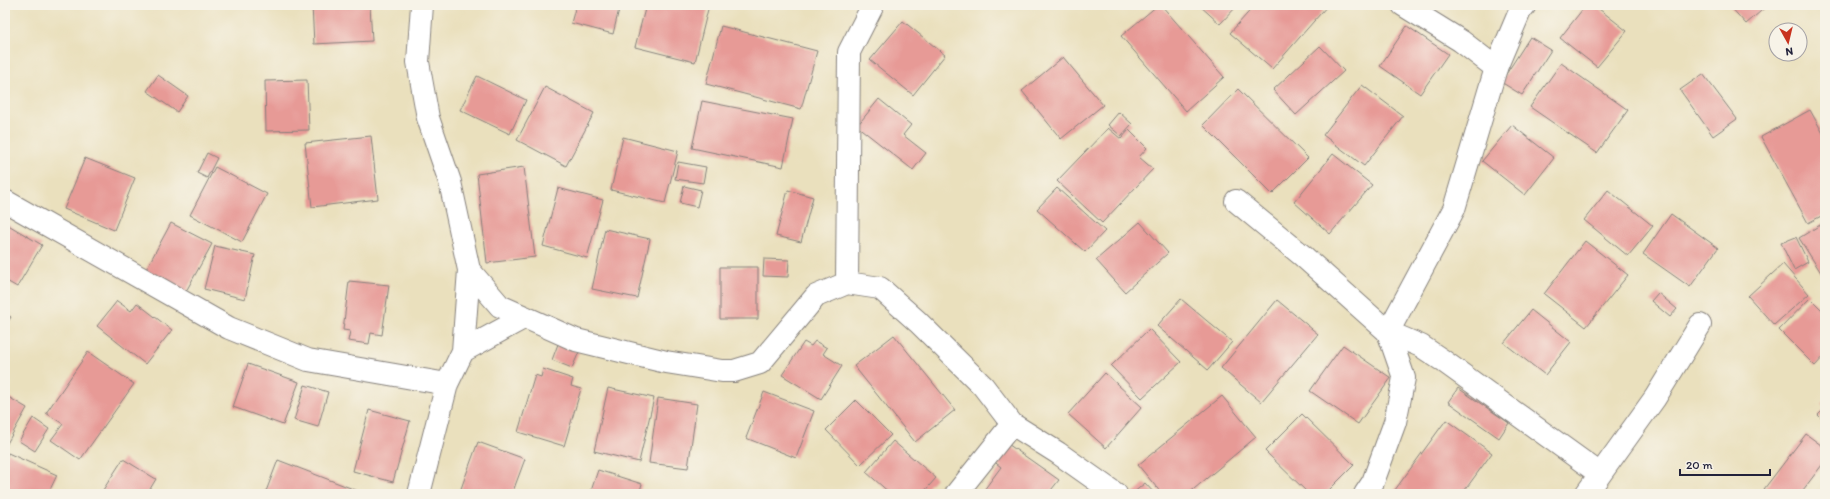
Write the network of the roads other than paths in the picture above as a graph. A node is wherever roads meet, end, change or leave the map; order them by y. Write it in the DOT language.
graph roads {
  1 [pos="422,5"];
  2 [pos="873,5"];
  3 [pos="1403,5"];
  4 [pos="1525,5"];
  5 [pos="1496,68"];
  6 [pos="1236,201"];
  7 [pos="5,202"];
  8 [pos="469,270"];
  9 [pos="847,283"];
  10 [pos="524,317"];
  11 [pos="1700,325"];
  12 [pos="1388,332"];
  13 [pos="463,352"];
  14 [pos="447,384"];
  15 [pos="1012,424"];
  16 [pos="1600,474"];
  17 [pos="419,494"];
  18 [pos="956,494"];
  19 [pos="1116,494"];
  20 [pos="1365,494"];
  21 [pos="1586,494"];
  1 -- 8 [label="street"];
  2 -- 9 [label="street"];
  3 -- 5 [label="street"];
  4 -- 5 [label="street"];
  5 -- 12 [label="street"];
  6 -- 12 [label="street"];
  7 -- 14 [label="street"];
  8 -- 10 [label="street"];
  8 -- 13 [label="street"];
  9 -- 10 [label="street"];
  9 -- 15 [label="street"];
  10 -- 13 [label="street"];
  11 -- 16 [label="street"];
  12 -- 16 [label="street"];
  12 -- 20 [label="street"];
  13 -- 14 [label="street"];
  14 -- 17 [label="street"];
  15 -- 18 [label="street"];
  15 -- 19 [label="street"];
  16 -- 21 [label="street"];
}
